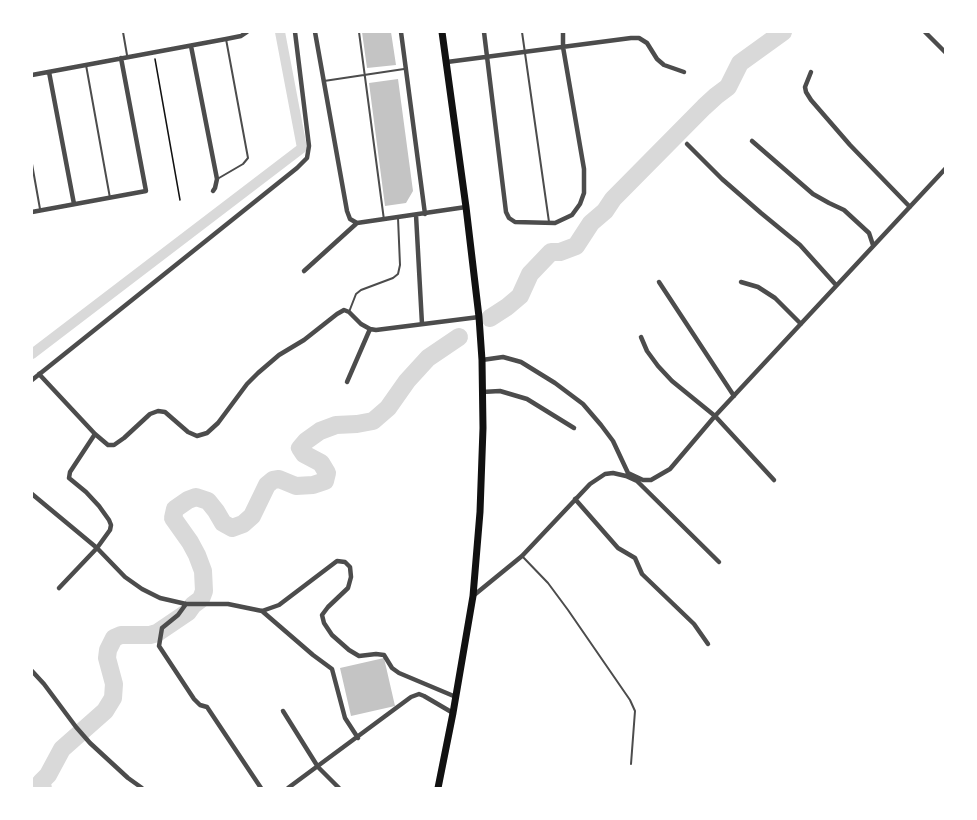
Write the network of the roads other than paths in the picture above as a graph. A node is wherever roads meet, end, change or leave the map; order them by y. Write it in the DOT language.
graph roads {
  1 [pos="123,32"];
  2 [pos="247,32"];
  3 [pos="295,32"];
  4 [pos="315,32"];
  5 [pos="359,32"];
  6 [pos="401,32"];
  7 [pos="442,32"];
  8 [pos="484,32"];
  9 [pos="522,32"];
  10 [pos="563,32"];
  11 [pos="925,32"];
  12 [pos="226,39"];
  13 [pos="191,46"];
  14 [pos="563,47"];
  15 [pos="525,52"];
  16 [pos="945,53"];
  17 [pos="487,56"];
  18 [pos="128,57"];
  19 [pos="121,58"];
  20 [pos="447,62"];
  21 [pos="86,64"];
  22 [pos="406,69"];
  23 [pos="49,72"];
  24 [pos="684,72"];
  25 [pos="811,72"];
  26 [pos="32,75"];
  27 [pos="364,75"];
  28 [pos="324,81"];
  29 [pos="752,141"];
  30 [pos="687,144"];
  31 [pos="32,165"];
  32 [pos="945,168"];
  33 [pos="217,179"];
  34 [pos="213,192"];
  35 [pos="110,198"];
  36 [pos="74,204"];
  37 [pos="466,207"];
  38 [pos="910,207"];
  39 [pos="40,211"];
  40 [pos="32,212"];
  41 [pos="425,214"];
  42 [pos="416,215"];
  43 [pos="398,218"];
  44 [pos="384,220"];
  45 [pos="549,222"];
  46 [pos="357,224"];
  47 [pos="873,245"];
  48 [pos="304,271"];
  49 [pos="659,282"];
  50 [pos="741,282"];
  51 [pos="836,285"];
  52 [pos="349,312"];
  53 [pos="478,317"];
  54 [pos="422,324"];
  55 [pos="801,324"];
  56 [pos="370,329"];
  57 [pos="640,337"];
  58 [pos="482,360"];
  59 [pos="39,374"];
  60 [pos="32,380"];
  61 [pos="347,381"];
  62 [pos="482,392"];
  63 [pos="734,396"];
  64 [pos="715,416"];
  65 [pos="574,428"];
  66 [pos="95,434"];
  67 [pos="612,473"];
  68 [pos="628,473"];
  69 [pos="774,480"];
  70 [pos="32,494"];
  71 [pos="575,499"];
  72 [pos="97,548"];
  73 [pos="522,556"];
  74 [pos="719,562"];
  75 [pos="59,588"];
  76 [pos="473,596"];
  77 [pos="188,604"];
  78 [pos="262,611"];
  79 [pos="708,644"];
  80 [pos="32,671"];
  81 [pos="456,697"];
  82 [pos="283,711"];
  83 [pos="453,713"];
  84 [pos="358,738"];
  85 [pos="631,764"];
  86 [pos="318,767"];
  87 [pos="142,789"];
  88 [pos="261,789"];
  89 [pos="288,789"];
  90 [pos="339,789"];
  91 [pos="438,789"];
  1 -- 18 [label="lane"];
  2 -- 12 [label="street"];
  3 -- 59 [label="street"];
  4 -- 28 [label="street"];
  5 -- 27 [label="lane"];
  6 -- 22 [label="street"];
  7 -- 20 [label="main road"];
  8 -- 17 [label="street"];
  9 -- 15 [label="lane"];
  10 -- 14 [label="street"];
  11 -- 16 [label="street"];
  12 -- 13 [label="street"];
  12 -- 33 [label="lane"];
  13 -- 18 [label="street"];
  13 -- 33 [label="street"];
  14 -- 15 [label="street"];
  14 -- 24 [label="street"];
  14 -- 45 [label="street"];
  15 -- 17 [label="street"];
  15 -- 45 [label="lane"];
  17 -- 20 [label="street"];
  17 -- 45 [label="street"];
  18 -- 19 [label="street"];
  19 -- 21 [label="street"];
  19 -- 35 [label="street"];
  20 -- 37 [label="main road"];
  21 -- 23 [label="street"];
  21 -- 35 [label="lane"];
  22 -- 27 [label="lane"];
  22 -- 41 [label="street"];
  23 -- 26 [label="street"];
  23 -- 36 [label="street"];
  25 -- 38 [label="street"];
  27 -- 28 [label="lane"];
  27 -- 44 [label="lane"];
  28 -- 46 [label="street"];
  29 -- 47 [label="street"];
  30 -- 51 [label="street"];
  31 -- 39 [label="lane"];
  32 -- 38 [label="street"];
  33 -- 34 [label="street"];
  35 -- 36 [label="street"];
  36 -- 39 [label="street"];
  37 -- 41 [label="street"];
  37 -- 53 [label="main road"];
  38 -- 47 [label="street"];
  39 -- 40 [label="street"];
  41 -- 42 [label="street"];
  42 -- 43 [label="street"];
  42 -- 54 [label="street"];
  43 -- 44 [label="street"];
  43 -- 52 [label="lane"];
  44 -- 46 [label="street"];
  46 -- 48 [label="street"];
  47 -- 51 [label="street"];
  49 -- 63 [label="street"];
  50 -- 55 [label="street"];
  51 -- 55 [label="street"];
  52 -- 56 [label="street"];
  52 -- 66 [label="street"];
  53 -- 54 [label="street"];
  53 -- 58 [label="main road"];
  54 -- 56 [label="street"];
  55 -- 63 [label="street"];
  56 -- 61 [label="street"];
  57 -- 64 [label="street"];
  58 -- 62 [label="main road"];
  58 -- 68 [label="street"];
  59 -- 60 [label="street"];
  59 -- 66 [label="street"];
  62 -- 65 [label="street"];
  62 -- 76 [label="main road"];
  63 -- 64 [label="street"];
  64 -- 68 [label="street"];
  64 -- 69 [label="street"];
  66 -- 72 [label="street"];
  67 -- 68 [label="street"];
  67 -- 71 [label="street"];
  67 -- 74 [label="street"];
  70 -- 72 [label="street"];
  71 -- 73 [label="street"];
  71 -- 79 [label="street"];
  72 -- 75 [label="street"];
  72 -- 77 [label="street"];
  73 -- 76 [label="street"];
  73 -- 85 [label="lane"];
  76 -- 81 [label="main road"];
  77 -- 78 [label="street"];
  77 -- 88 [label="street"];
  78 -- 81 [label="street"];
  78 -- 84 [label="street"];
  80 -- 87 [label="street"];
  81 -- 83 [label="main road"];
  82 -- 86 [label="street"];
  83 -- 84 [label="street"];
  83 -- 91 [label="main road"];
  84 -- 86 [label="street"];
  86 -- 89 [label="street"];
  86 -- 90 [label="street"];
}
